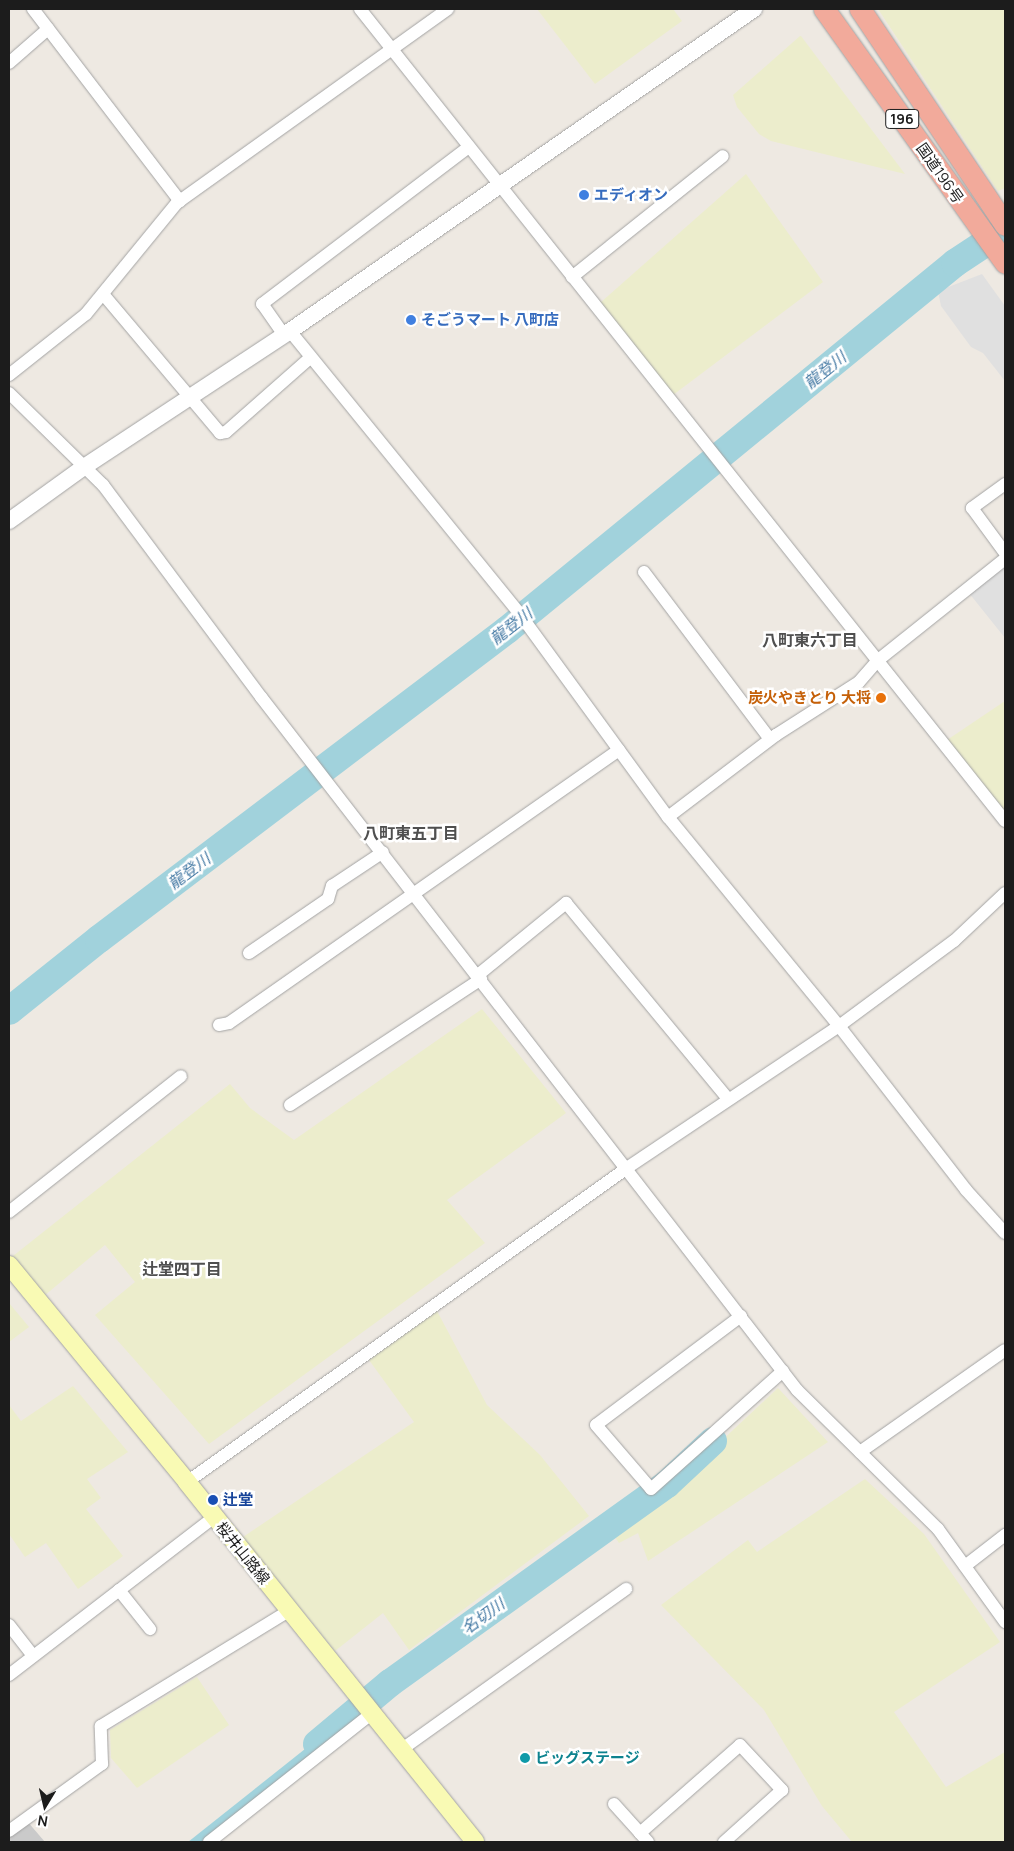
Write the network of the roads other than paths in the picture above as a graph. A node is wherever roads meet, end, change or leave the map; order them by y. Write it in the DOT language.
graph roads {
  1 [pos="33,9"];
  2 [pos="360,9"];
  3 [pos="448,9"];
  4 [pos="754,9"];
  5 [pos="824,9"];
  6 [pos="860,9"];
  7 [pos="48,29"];
  8 [pos="392,51"];
  9 [pos="9,63"];
  10 [pos="469,147"];
  11 [pos="723,156"];
  12 [pos="499,185"];
  13 [pos="180,201"];
  14 [pos="1002,216"];
  15 [pos="979,227"];
  16 [pos="1002,258"];
  17 [pos="572,277"];
  18 [pos="103,294"];
  19 [pos="287,333"];
  20 [pos="311,357"];
  21 [pos="9,374"];
  22 [pos="9,393"];
  23 [pos="189,398"];
  24 [pos="84,467"];
  25 [pos="1005,484"];
  26 [pos="9,521"];
  27 [pos="1005,553"];
  28 [pos="1005,559"];
  29 [pos="644,572"];
  30 [pos="877,660"];
  31 [pos="770,740"];
  32 [pos="619,750"];
  33 [pos="668,816"];
  34 [pos="1005,820"];
  35 [pos="382,852"];
  36 [pos="415,893"];
  37 [pos="1005,893"];
  38 [pos="249,953"];
  39 [pos="480,977"];
  40 [pos="219,1025"];
  41 [pos="839,1026"];
  42 [pos="181,1076"];
  43 [pos="728,1099"];
  44 [pos="290,1105"];
  45 [pos="627,1168"];
  46 [pos="9,1212"];
  47 [pos="1005,1233"];
  48 [pos="9,1265"];
  49 [pos="741,1316"];
  50 [pos="1005,1350"];
  51 [pos="783,1371"];
  52 [pos="860,1452"];
  53 [pos="187,1482"];
  54 [pos="214,1517"];
  55 [pos="1005,1535"];
  56 [pos="965,1566"];
  57 [pos="626,1589"];
  58 [pos="119,1590"];
  59 [pos="289,1611"];
  60 [pos="1005,1622"];
  61 [pos="9,1625"];
  62 [pos="150,1629"];
  63 [pos="33,1656"];
  64 [pos="9,1675"];
  65 [pos="371,1714"];
  66 [pos="401,1750"];
  67 [pos="614,1804"];
  68 [pos="9,1831"];
  69 [pos="644,1837"];
  70 [pos="209,1842"];
  71 [pos="475,1842"];
  72 [pos="724,1842"];
  1 -- 7 [label="street"];
  2 -- 8 [label="street"];
  3 -- 8 [label="street"];
  4 -- 12 [label="street"];
  5 -- 15 [label="highway, 国道196号 / 196"];
  6 -- 14 [label="highway, 国道196号 / 196"];
  7 -- 9 [label="street"];
  7 -- 13 [label="street"];
  8 -- 10 [label="street"];
  8 -- 13 [label="street"];
  10 -- 12 [label="street"];
  10 -- 19 [label="street"];
  11 -- 17 [label="street"];
  12 -- 17 [label="street"];
  12 -- 19 [label="street"];
  13 -- 18 [label="street"];
  14 -- 15 [label="street"];
  15 -- 16 [label="highway, 国道196号 / 196"];
  17 -- 30 [label="street"];
  18 -- 21 [label="street"];
  18 -- 23 [label="street"];
  19 -- 20 [label="street"];
  19 -- 23 [label="street"];
  20 -- 23 [label="street"];
  20 -- 32 [label="street"];
  22 -- 24 [label="street"];
  23 -- 24 [label="street"];
  24 -- 26 [label="street"];
  24 -- 35 [label="street"];
  25 -- 27 [label="street"];
  28 -- 30 [label="street"];
  29 -- 31 [label="street"];
  30 -- 31 [label="street"];
  30 -- 34 [label="street"];
  31 -- 33 [label="street"];
  32 -- 33 [label="street"];
  32 -- 36 [label="street"];
  33 -- 41 [label="street"];
  35 -- 36 [label="street"];
  35 -- 38 [label="street"];
  36 -- 39 [label="street"];
  36 -- 40 [label="street"];
  37 -- 41 [label="street"];
  39 -- 43 [label="street"];
  39 -- 44 [label="street"];
  39 -- 45 [label="street"];
  41 -- 43 [label="street"];
  41 -- 47 [label="street"];
  42 -- 46 [label="street"];
  43 -- 45 [label="street"];
  45 -- 49 [label="street"];
  45 -- 53 [label="street"];
  48 -- 53 [label="main road, 桜井山路線"];
  49 -- 51 [label="street"];
  49 -- 51 [label="street"];
  50 -- 52 [label="street"];
  51 -- 52 [label="street"];
  52 -- 56 [label="street"];
  53 -- 54 [label="main road, 桜井山路線"];
  54 -- 58 [label="street"];
  54 -- 59 [label="main road, 桜井山路線"];
  55 -- 56 [label="street"];
  56 -- 60 [label="street"];
  57 -- 66 [label="street"];
  58 -- 62 [label="street"];
  58 -- 63 [label="street"];
  59 -- 65 [label="main road, 桜井山路線"];
  59 -- 68 [label="street"];
  61 -- 63 [label="street"];
  63 -- 64 [label="street"];
  65 -- 66 [label="main road, 桜井山路線"];
  65 -- 70 [label="street"];
  66 -- 71 [label="main road, 桜井山路線"];
  67 -- 69 [label="street"];
  69 -- 72 [label="street"];
}
